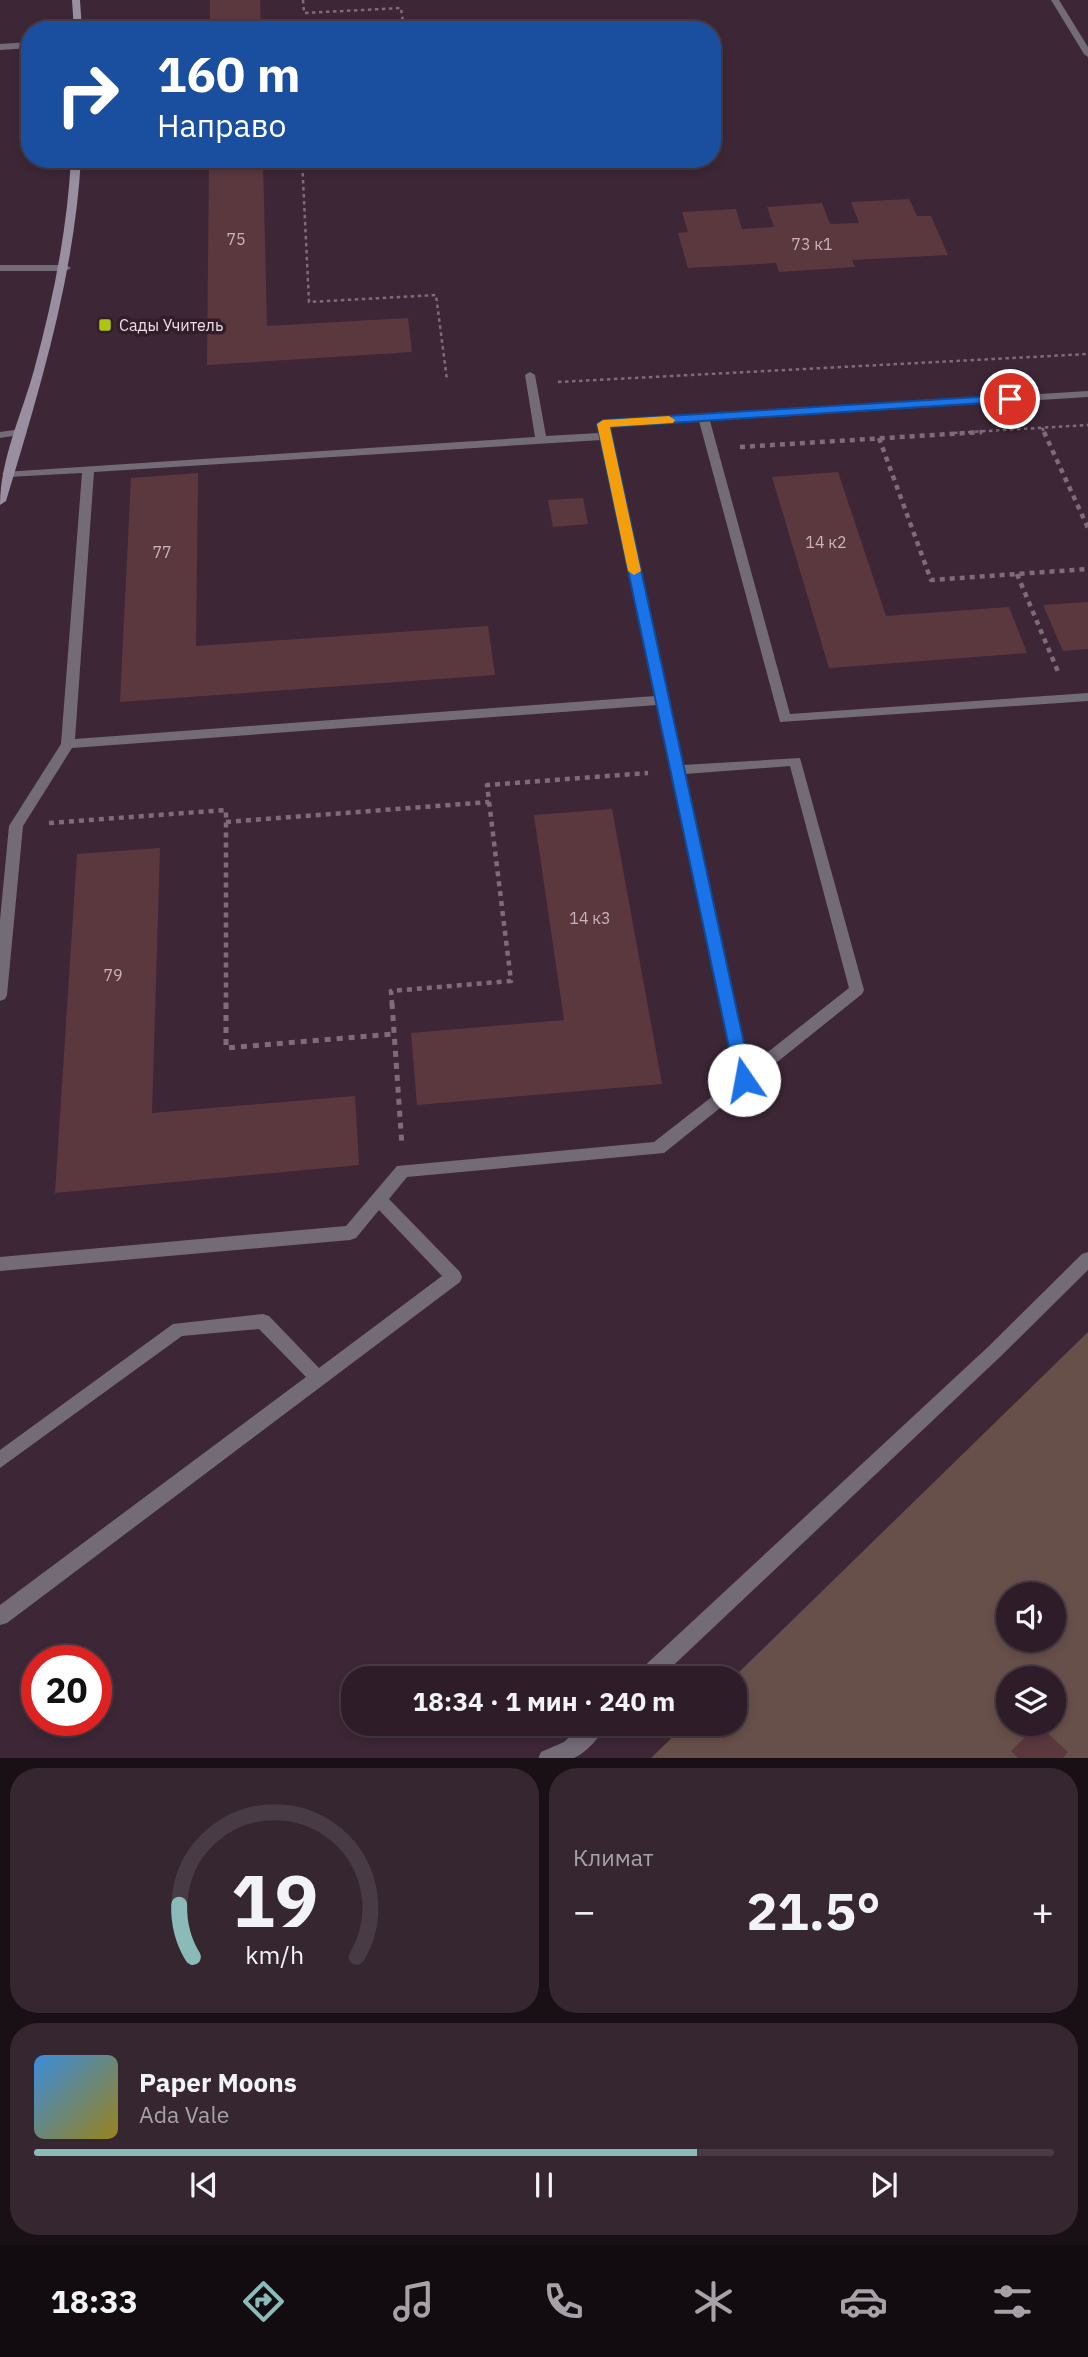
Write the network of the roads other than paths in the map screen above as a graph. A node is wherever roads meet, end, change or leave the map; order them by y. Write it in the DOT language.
graph roads {
  1 [pos="76,0"];
  2 [pos="1055,0"];
  3 [pos="77,21"];
  4 [pos="21,46"];
  5 [pos="0,47"];
  6 [pos="1088,54"];
  7 [pos="76,168"];
  8 [pos="0,268"];
  9 [pos="66,268"];
  10 [pos="530,375"];
  11 [pos="1088,394"];
  12 [pos="704,418"];
  13 [pos="21,432"];
  14 [pos="0,435"];
  15 [pos="606,436"];
  16 [pos="541,440"];
  17 [pos="88,469"];
  18 [pos="8,474"];
  19 [pos="0,501"];
  20 [pos="1088,697"];
  21 [pos="662,700"];
  22 [pos="68,744"];
  23 [pos="677,770"];
  24 [pos="0,995"];
  25 [pos="744,1080"];
  26 [pos="379,1199"];
  27 [pos="1088,1259"];
  28 [pos="0,1264"];
  29 [pos="318,1378"];
  30 [pos="0,1460"];
  31 [pos="0,1616"];
  32 [pos="659,1666"];
  33 [pos="584,1736"];
  34 [pos="550,1758"];
  1 -- 3 [label="main road"];
  2 -- 6 [label="street"];
  4 -- 5 [label="street"];
  7 -- 9 [label="main road"];
  8 -- 9 [label="street"];
  9 -- 13 [label="main road"];
  10 -- 16 [label="street"];
  11 -- 12 [label="street"];
  12 -- 15 [label="street"];
  12 -- 20 [label="street"];
  13 -- 14 [label="street"];
  13 -- 18 [label="main road"];
  15 -- 16 [label="street"];
  15 -- 21 [label="street"];
  16 -- 17 [label="street"];
  17 -- 18 [label="street"];
  17 -- 22 [label="street"];
  18 -- 19 [label="main road"];
  21 -- 22 [label="street"];
  21 -- 23 [label="street"];
  22 -- 24 [label="street"];
  23 -- 25 [label="street"];
  23 -- 25 [label="street"];
  25 -- 26 [label="street"];
  26 -- 28 [label="street"];
  26 -- 29 [label="street"];
  27 -- 32 [label="street"];
  29 -- 30 [label="street"];
  29 -- 31 [label="street"];
  33 -- 34 [label="street"];
}
